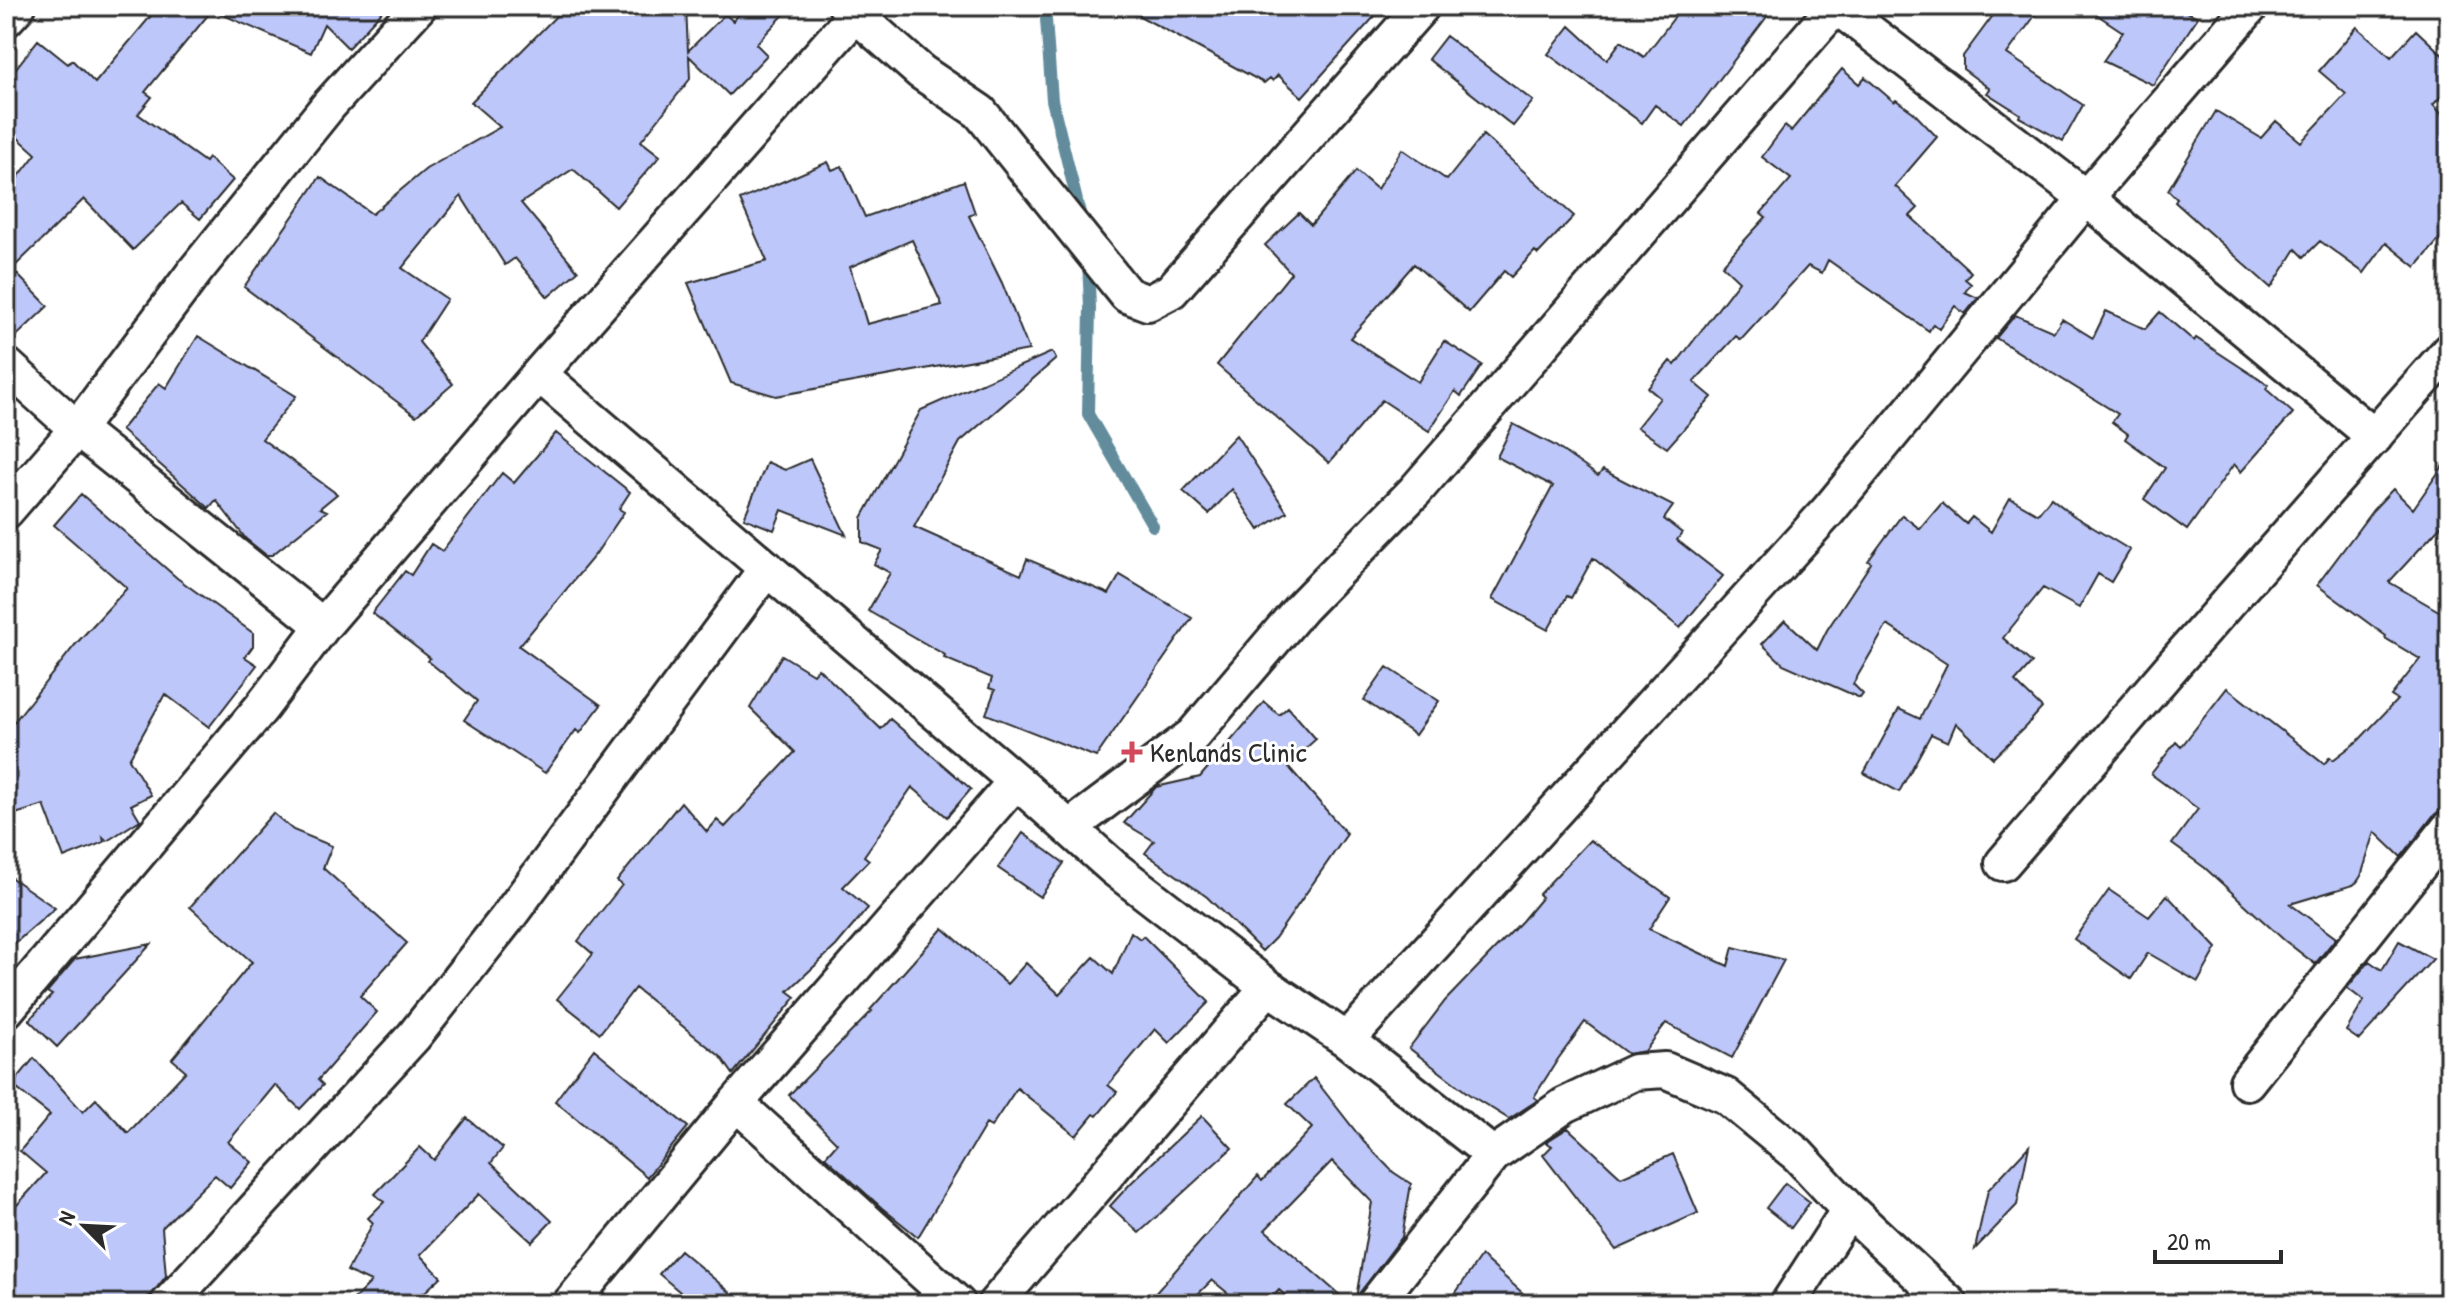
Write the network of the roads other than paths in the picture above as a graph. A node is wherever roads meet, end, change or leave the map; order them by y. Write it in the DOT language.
graph roads {
  1 [pos="18,6"];
  2 [pos="419,6"];
  3 [pos="1422,6"];
  4 [pos="1836,6"];
  5 [pos="2251,6"];
  6 [pos="851,10"];
  7 [pos="6,19"];
  8 [pos="2086,198"];
  9 [pos="2449,351"];
  10 [pos="6,365"];
  11 [pos="539,374"];
  12 [pos="77,429"];
  13 [pos="2375,437"];
  14 [pos="6,511"];
  15 [pos="767,568"];
  16 [pos="323,626"];
  17 [pos="1016,781"];
  18 [pos="1069,828"];
  19 [pos="2449,828"];
  20 [pos="2003,863"];
  21 [pos="1268,987"];
  22 [pos="6,1010"];
  23 [pos="1347,1040"];
  24 [pos="2247,1082"];
  25 [pos="736,1103"];
  26 [pos="1493,1155"];
  27 [pos="1849,1210"];
  28 [pos="168,1304"];
  29 [pos="570,1304"];
  30 [pos="958,1304"];
  31 [pos="995,1304"];
  32 [pos="1375,1304"];
  33 [pos="1788,1304"];
  34 [pos="1950,1304"];
  1 -- 7 [label="street"];
  2 -- 12 [label="street"];
  3 -- 6 [label="street"];
  4 -- 8 [label="street"];
  4 -- 18 [label="street"];
  5 -- 8 [label="street"];
  6 -- 11 [label="street"];
  8 -- 13 [label="street"];
  8 -- 23 [label="street"];
  9 -- 13 [label="street"];
  10 -- 12 [label="street"];
  11 -- 15 [label="street"];
  11 -- 16 [label="street"];
  12 -- 14 [label="street"];
  12 -- 16 [label="street"];
  13 -- 20 [label="street"];
  15 -- 17 [label="street"];
  15 -- 28 [label="street"];
  16 -- 22 [label="street"];
  17 -- 18 [label="street"];
  17 -- 25 [label="street"];
  18 -- 21 [label="street"];
  19 -- 24 [label="street"];
  21 -- 23 [label="street"];
  21 -- 31 [label="street"];
  23 -- 26 [label="street"];
  25 -- 29 [label="street"];
  25 -- 30 [label="street"];
  26 -- 27 [label="street"];
  26 -- 32 [label="street"];
  27 -- 33 [label="street"];
  27 -- 34 [label="street"];
}
